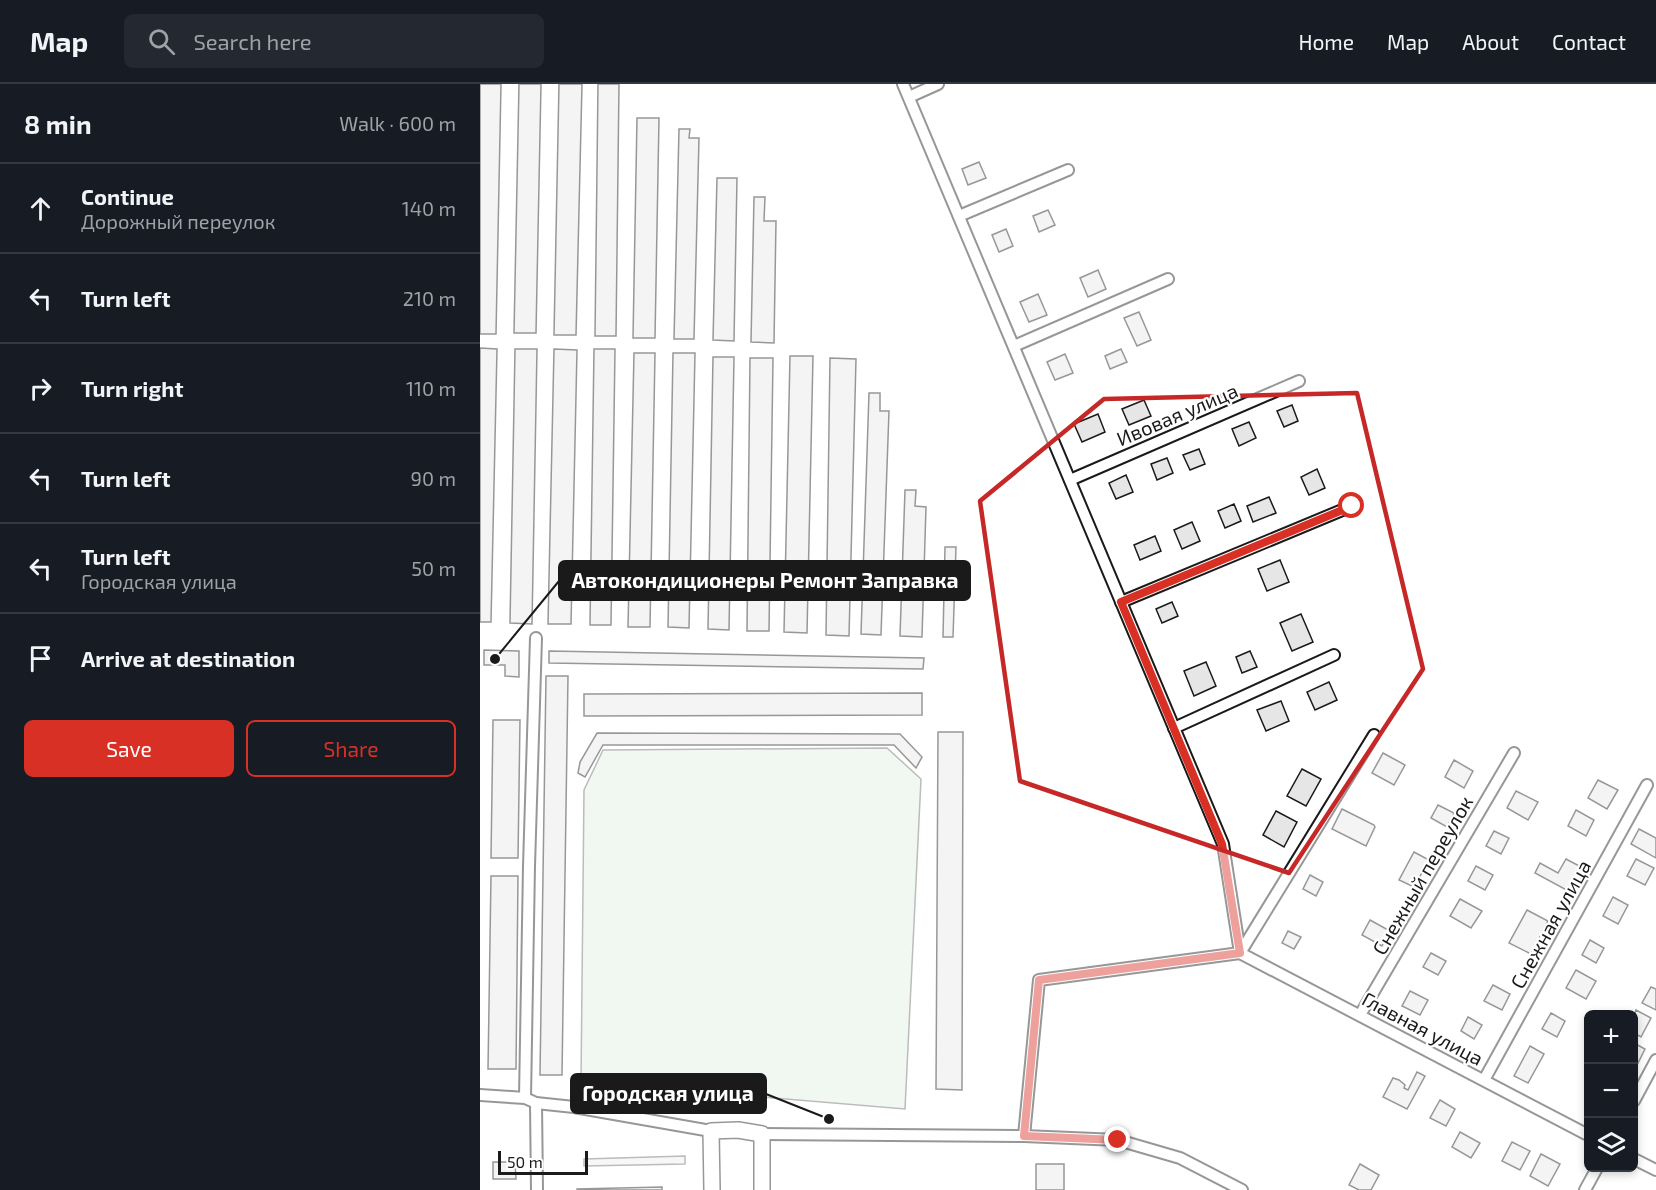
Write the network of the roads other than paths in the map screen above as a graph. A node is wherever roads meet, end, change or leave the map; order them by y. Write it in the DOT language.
graph roads {
  1 [pos="903,84"];
  2 [pos="938,84"];
  3 [pos="909,97"];
  4 [pos="1068,170"];
  5 [pos="959,216"];
  6 [pos="1168,279"];
  7 [pos="1014,346"];
  8 [pos="1299,381"];
  9 [pos="1070,480"];
  10 [pos="1352,506"];
  11 [pos="1121,602"];
  12 [pos="536,638"];
  13 [pos="1334,656"];
  14 [pos="1174,728"];
  15 [pos="1374,735"];
  16 [pos="1514,753"];
  17 [pos="1647,785"];
  18 [pos="1240,953"];
  19 [pos="1360,1016"];
  20 [pos="1656,1060"];
  21 [pos="1484,1080"];
  22 [pos="1638,1094"];
  23 [pos="480,1095"];
  24 [pos="525,1098"];
  25 [pos="536,1103"];
  26 [pos="711,1131"];
  27 [pos="1584,1133"];
  28 [pos="762,1134"];
  29 [pos="1024,1136"];
  30 [pos="1638,1161"];
  31 [pos="1656,1170"];
  32 [pos="1594,1172"];
  33 [pos="537,1190"];
  34 [pos="712,1190"];
  35 [pos="762,1190"];
  36 [pos="1242,1190"];
  37 [pos="1585,1190"];
  1 -- 3 [label="street"];
  2 -- 3 [label="street"];
  3 -- 5 [label="street"];
  4 -- 5 [label="street"];
  5 -- 7 [label="street"];
  6 -- 7 [label="street"];
  7 -- 9 [label="street"];
  8 -- 9 [label="street, Ивовая улица"];
  9 -- 11 [label="street"];
  10 -- 11 [label="street"];
  11 -- 14 [label="street"];
  12 -- 24 [label="street"];
  13 -- 14 [label="street"];
  14 -- 18 [label="street"];
  15 -- 18 [label="street"];
  16 -- 19 [label="street, Снежный переулок"];
  17 -- 21 [label="street, Снежная улица"];
  18 -- 19 [label="street, Главная улица"];
  18 -- 29 [label="street"];
  19 -- 21 [label="street, Главная улица"];
  20 -- 22 [label="street"];
  21 -- 27 [label="street, Главная улица"];
  23 -- 24 [label="street"];
  24 -- 25 [label="street"];
  25 -- 26 [label="street"];
  25 -- 33 [label="street"];
  26 -- 28 [label="main road"];
  26 -- 34 [label="main road"];
  28 -- 29 [label="street"];
  28 -- 35 [label="main road"];
  29 -- 36 [label="street"];
  30 -- 31 [label="street"];
  32 -- 37 [label="street"];
}
